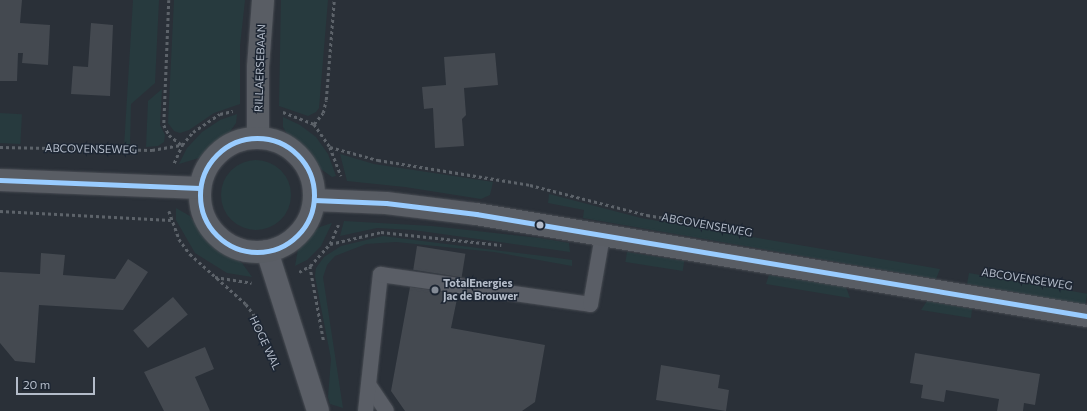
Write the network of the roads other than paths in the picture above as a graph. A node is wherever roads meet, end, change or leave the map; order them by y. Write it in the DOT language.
graph roads {
  1 [pos="263,0"];
  2 [pos="258,137"];
  3 [pos="0,180"];
  4 [pos="200,188"];
  5 [pos="314,200"];
  6 [pos="602,235"];
  7 [pos="267,251"];
  8 [pos="1087,316"];
  9 [pos="368,384"];
  10 [pos="318,411"];
  11 [pos="365,411"];
  12 [pos="386,411"];
  1 -- 2 [label="street, RILLAERSEBAAN"];
  2 -- 4 [label="street"];
  2 -- 5 [label="street"];
  3 -- 4 [label="street"];
  4 -- 7 [label="street"];
  5 -- 6 [label="street"];
  5 -- 7 [label="street"];
  6 -- 8 [label="street"];
  6 -- 9 [label="lane"];
  7 -- 10 [label="street"];
  9 -- 11 [label="lane"];
  9 -- 12 [label="lane"];
}
